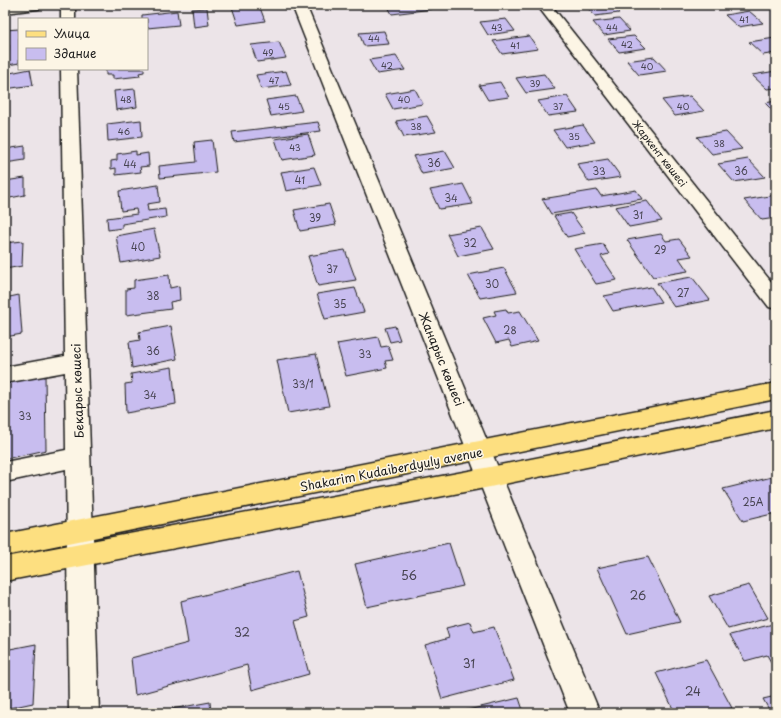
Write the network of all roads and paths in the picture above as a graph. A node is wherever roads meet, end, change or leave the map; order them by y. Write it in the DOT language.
graph roads {
  1 [pos="37,5"];
  2 [pos="68,5"];
  3 [pos="299,5"];
  4 [pos="544,5"];
  5 [pos="5,9"];
  6 [pos="68,18"];
  7 [pos="69,70"];
  8 [pos="776,302"];
  9 [pos="76,362"];
  10 [pos="5,375"];
  11 [pos="776,391"];
  12 [pos="776,419"];
  13 [pos="480,451"];
  14 [pos="79,457"];
  15 [pos="5,472"];
  16 [pos="490,477"];
  17 [pos="81,542"];
  18 [pos="5,545"];
  19 [pos="5,569"];
  20 [pos="84,713"];
  21 [pos="585,713"];
  1 -- 5 [label="street"];
  2 -- 6 [label="street"];
  3 -- 13 [label="street, Жанарыс көшесі"];
  4 -- 8 [label="street, Жаркент көшесі"];
  7 -- 9 [label="street, Бекарыс көшесі"];
  9 -- 10 [label="street"];
  9 -- 14 [label="street, Бекарыс көшесі"];
  11 -- 13 [label="main road, Shakarim Kudaiberdyuly avenue"];
  12 -- 16 [label="main road, Shakarim Kudaiberdyuly avenue"];
  13 -- 16 [label="street, Жанарыс көшесі"];
  13 -- 17 [label="main road, Shakarim Kudaiberdyuly avenue"];
  14 -- 15 [label="street"];
  14 -- 17 [label="street, Бекарыс көшесі"];
  16 -- 17 [label="main road, Shakarim Kudaiberdyuly avenue"];
  16 -- 21 [label="street, Жанарыс көшесі"];
  17 -- 18 [label="main road, Shakarim Kudaiberdyuly avenue"];
  17 -- 19 [label="main road, Shakarim Kudaiberdyuly avenue"];
  17 -- 20 [label="street, Бекарыс көшесі"];
}
